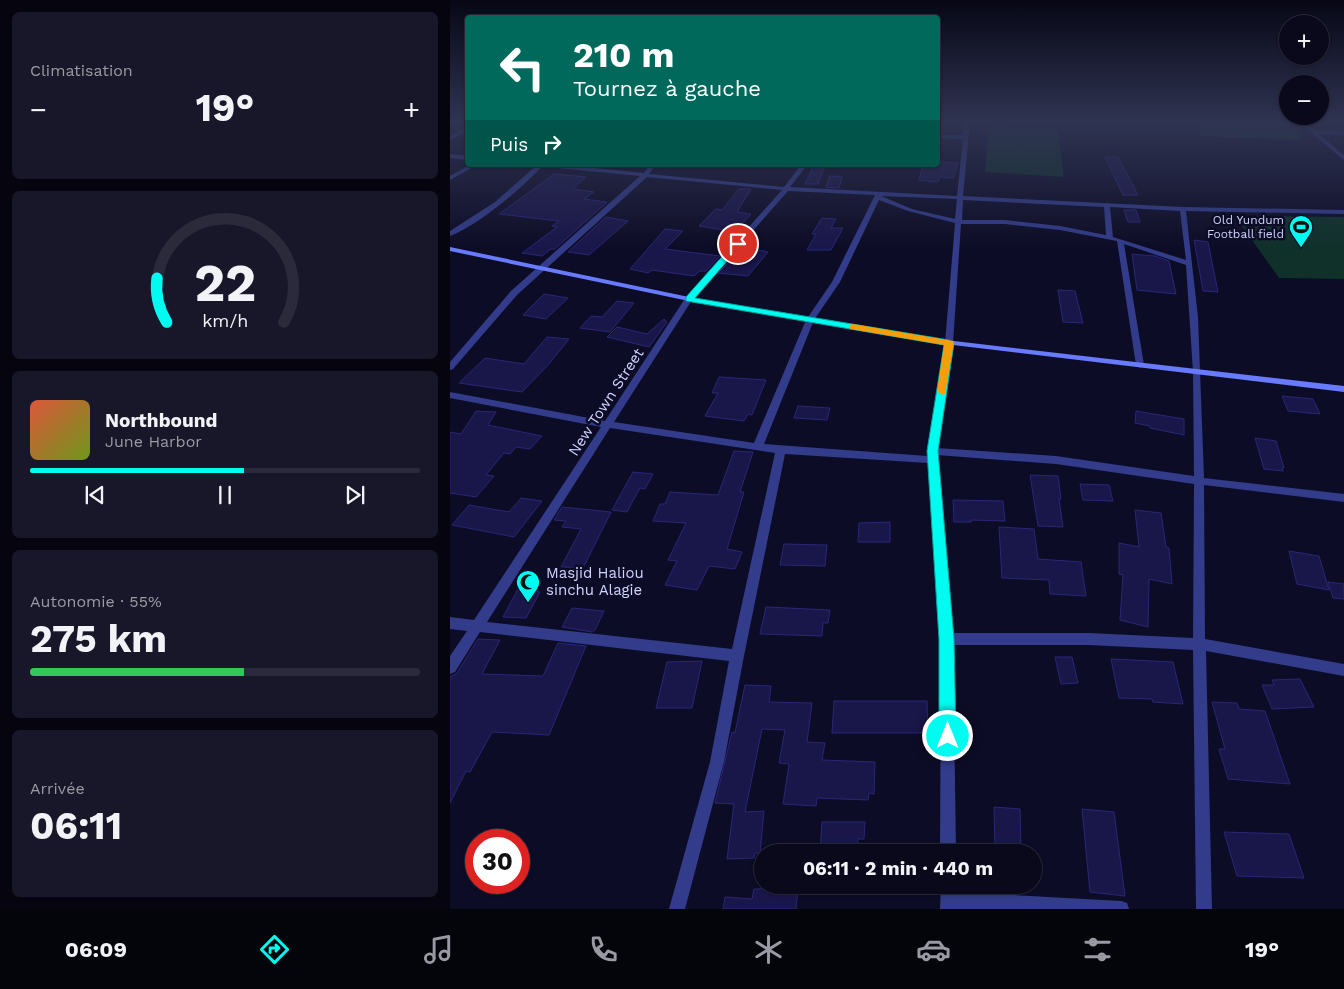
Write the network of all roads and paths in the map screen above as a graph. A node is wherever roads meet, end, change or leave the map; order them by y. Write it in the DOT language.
graph roads {
  1 [pos="963,164"];
  2 [pos="470,167"];
  3 [pos="538,167"];
  4 [pos="567,167"];
  5 [pos="651,167"];
  6 [pos="802,167"];
  7 [pos="645,175"];
  8 [pos="450,178"];
  9 [pos="786,189"];
  10 [pos="879,196"];
  11 [pos="960,199"];
  12 [pos="1107,206"];
  13 [pos="1182,209"];
  14 [pos="1344,212"];
  15 [pos="958,222"];
  16 [pos="450,234"];
  17 [pos="1110,238"];
  18 [pos="1120,240"];
  19 [pos="450,249"];
  20 [pos="1188,263"];
  21 [pos="544,267"];
  22 [pos="689,299"];
  23 [pos="810,320"];
  24 [pos="949,343"];
  25 [pos="1140,365"];
  26 [pos="450,367"];
  27 [pos="1197,372"];
  28 [pos="1344,388"];
  29 [pos="450,395"];
  30 [pos="609,425"];
  31 [pos="758,446"];
  32 [pos="782,450"];
  33 [pos="932,456"];
  34 [pos="1200,481"];
  35 [pos="1344,498"];
  36 [pos="450,623"];
  37 [pos="479,626"];
  38 [pos="947,639"];
  39 [pos="1199,644"];
  40 [pos="737,656"];
  41 [pos="450,668"];
  42 [pos="1344,670"];
  43 [pos="948,844"];
  44 [pos="949,898"];
  45 [pos="677,909"];
  46 [pos="1121,909"];
  47 [pos="1204,909"];
  1 -- 11 [label="street"];
  2 -- 8 [label="street"];
  3 -- 16 [label="street"];
  4 -- 7 [label="street"];
  5 -- 7 [label="street"];
  6 -- 9 [label="street, New Town Street"];
  7 -- 9 [label="street"];
  7 -- 21 [label="street"];
  9 -- 10 [label="street"];
  9 -- 22 [label="street, New Town Street"];
  10 -- 11 [label="street"];
  10 -- 15 [label="street"];
  10 -- 23 [label="street"];
  11 -- 12 [label="street"];
  11 -- 15 [label="street"];
  12 -- 13 [label="street"];
  12 -- 17 [label="street"];
  13 -- 14 [label="street"];
  13 -- 20 [label="street"];
  15 -- 17 [label="street"];
  15 -- 24 [label="street"];
  17 -- 18 [label="street"];
  18 -- 20 [label="street"];
  18 -- 25 [label="street"];
  19 -- 21 [label="street"];
  20 -- 27 [label="street"];
  21 -- 22 [label="street"];
  21 -- 26 [label="street"];
  22 -- 23 [label="street"];
  22 -- 30 [label="street, New Town Street"];
  23 -- 24 [label="street"];
  23 -- 31 [label="street"];
  24 -- 25 [label="street"];
  24 -- 33 [label="street"];
  25 -- 27 [label="street"];
  27 -- 28 [label="street"];
  27 -- 34 [label="street"];
  29 -- 30 [label="street"];
  30 -- 31 [label="street"];
  30 -- 37 [label="street, New Town Street"];
  31 -- 32 [label="street"];
  32 -- 33 [label="street"];
  32 -- 40 [label="street"];
  33 -- 34 [label="street"];
  33 -- 38 [label="street"];
  34 -- 35 [label="street"];
  34 -- 39 [label="street"];
  36 -- 37 [label="street"];
  37 -- 40 [label="street"];
  37 -- 41 [label="street, New Town Street"];
  38 -- 39 [label="street"];
  38 -- 43 [label="street"];
  39 -- 42 [label="street"];
  39 -- 47 [label="street"];
  40 -- 45 [label="street"];
  44 -- 46 [label="street"];
}
